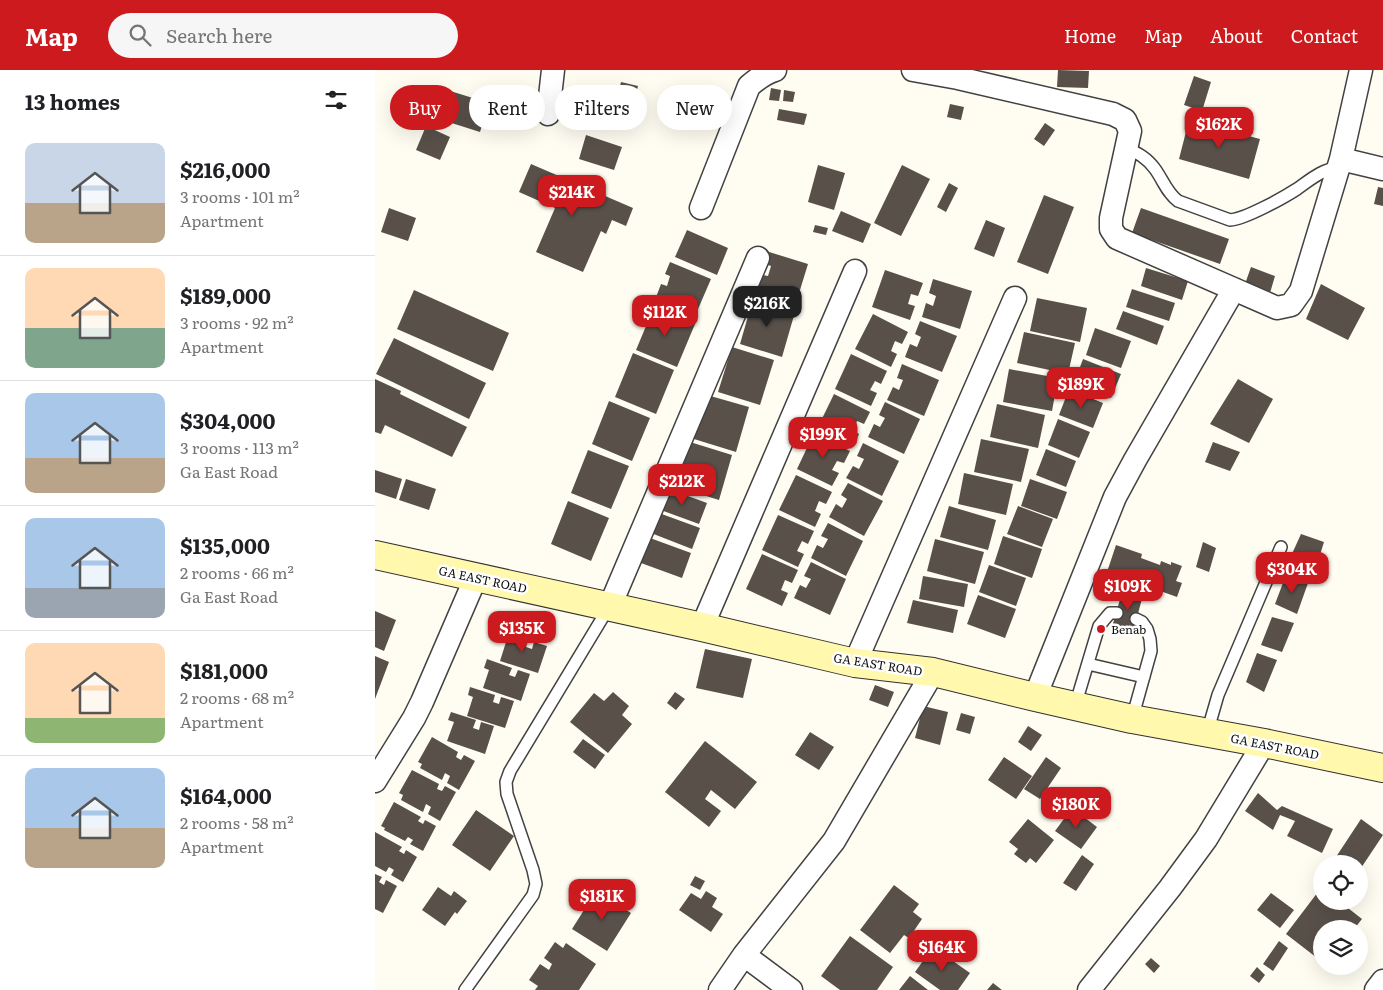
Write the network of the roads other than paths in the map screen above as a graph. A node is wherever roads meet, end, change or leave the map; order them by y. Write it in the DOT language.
graph roads {
  1 [pos="553,70"];
  2 [pos="775,70"];
  3 [pos="913,70"];
  4 [pos="1361,70"];
  5 [pos="949,73"];
  6 [pos="548,114"];
  7 [pos="1126,148"];
  8 [pos="1339,164"];
  9 [pos="1383,169"];
  10 [pos="701,208"];
  11 [pos="758,258"];
  12 [pos="855,271"];
  13 [pos="1234,289"];
  14 [pos="1015,298"];
  15 [pos="1281,547"];
  16 [pos="375,555"];
  17 [pos="476,578"];
  18 [pos="610,606"];
  19 [pos="1117,613"];
  20 [pos="1136,619"];
  21 [pos="703,627"];
  22 [pos="855,663"];
  23 [pos="1088,664"];
  24 [pos="933,672"];
  25 [pos="1144,677"];
  26 [pos="1035,698"];
  27 [pos="1075,706"];
  28 [pos="1132,719"];
  29 [pos="1207,733"];
  30 [pos="1264,743"];
  31 [pos="1383,768"];
  32 [pos="375,781"];
  33 [pos="745,956"];
  34 [pos="1383,981"];
  35 [pos="465,990"];
  36 [pos="720,990"];
  37 [pos="791,990"];
  38 [pos="1089,990"];
  39 [pos="1376,990"];
  1 -- 6 [label="street"];
  2 -- 10 [label="street"];
  3 -- 5 [label="street"];
  4 -- 8 [label="street"];
  5 -- 7 [label="street"];
  7 -- 8 [label="lane"];
  7 -- 13 [label="street"];
  8 -- 9 [label="street"];
  8 -- 13 [label="street"];
  11 -- 18 [label="street"];
  12 -- 21 [label="street"];
  13 -- 26 [label="street"];
  14 -- 22 [label="street"];
  15 -- 29 [label="lane"];
  16 -- 17 [label="street, GA EAST ROAD"];
  17 -- 18 [label="street, GA EAST ROAD"];
  17 -- 32 [label="street"];
  18 -- 21 [label="street, GA EAST ROAD"];
  18 -- 35 [label="lane"];
  19 -- 23 [label="lane"];
  20 -- 25 [label="lane"];
  21 -- 22 [label="street, GA EAST ROAD"];
  22 -- 24 [label="street, GA EAST ROAD"];
  23 -- 25 [label="lane"];
  23 -- 27 [label="lane"];
  24 -- 26 [label="street, GA EAST ROAD"];
  24 -- 33 [label="street"];
  25 -- 28 [label="lane"];
  26 -- 27 [label="street, GA EAST ROAD"];
  27 -- 28 [label="street, GA EAST ROAD"];
  28 -- 29 [label="street, GA EAST ROAD"];
  29 -- 30 [label="street, GA EAST ROAD"];
  30 -- 31 [label="street, GA EAST ROAD"];
  30 -- 38 [label="street"];
  33 -- 36 [label="street"];
  33 -- 37 [label="street"];
  34 -- 39 [label="street"];
}
